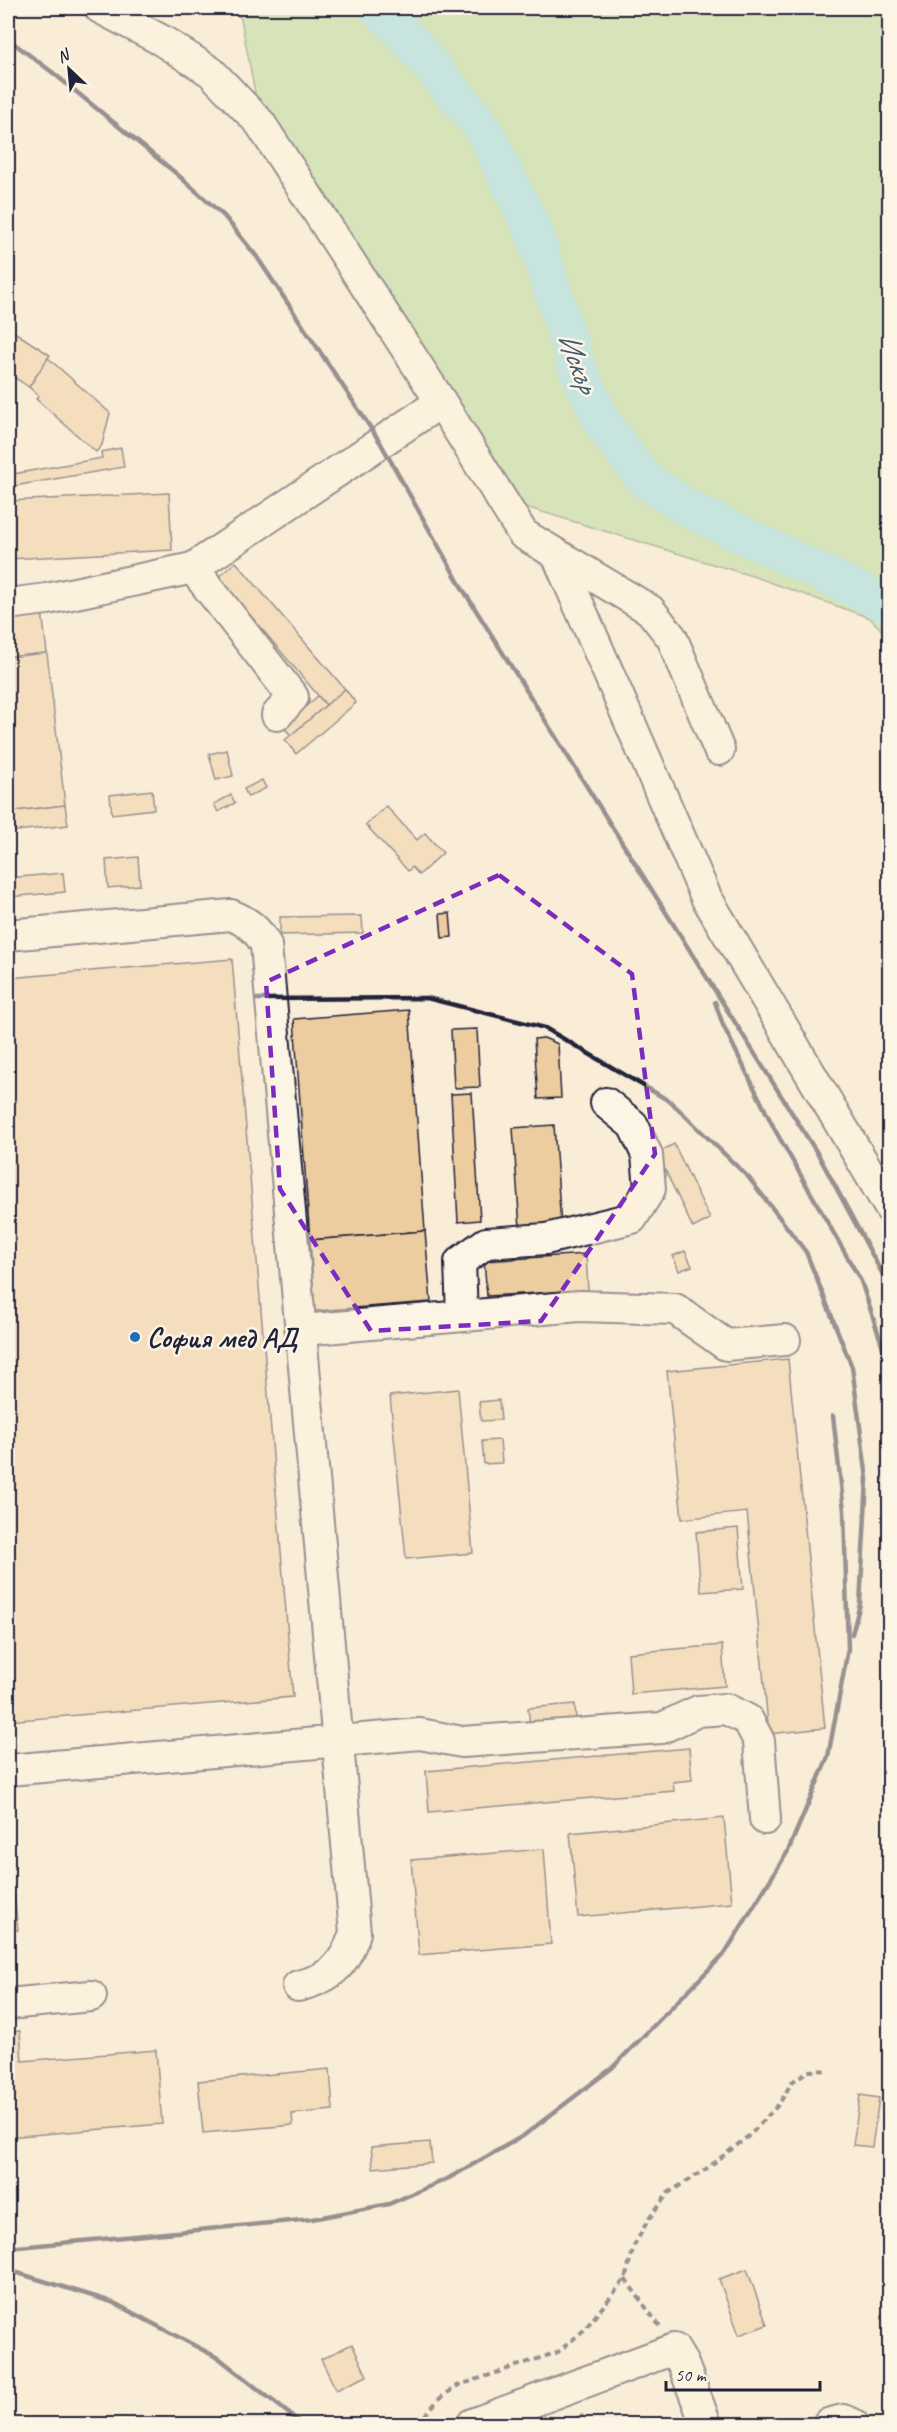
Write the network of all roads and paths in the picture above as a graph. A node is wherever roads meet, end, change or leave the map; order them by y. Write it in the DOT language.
graph roads {
  1 [pos="100,8"];
  2 [pos="441,402"];
  3 [pos="557,555"];
  4 [pos="193,568"];
  5 [pos="8,604"];
  6 [pos="277,715"];
  7 [pos="718,750"];
  8 [pos="8,935"];
  9 [pos="606,1103"];
  10 [pos="890,1208"];
  11 [pos="462,1316"];
  12 [pos="302,1330"];
  13 [pos="784,1340"];
  14 [pos="338,1741"];
  15 [pos="8,1770"];
  16 [pos="765,1819"];
  17 [pos="298,1986"];
  18 [pos="91,1996"];
  19 [pos="8,2004"];
  20 [pos="829,2070"];
  21 [pos="625,2279"];
  22 [pos="674,2349"];
  23 [pos="419,2424"];
  24 [pos="472,2424"];
  25 [pos="706,2424"];
  26 [pos="828,2424"];
  27 [pos="853,2424"];
  1 -- 2 [label="street"];
  2 -- 3 [label="street"];
  2 -- 4 [label="street"];
  3 -- 7 [label="street"];
  3 -- 10 [label="street"];
  4 -- 5 [label="street"];
  4 -- 6 [label="street"];
  8 -- 12 [label="street"];
  9 -- 11 [label="street"];
  11 -- 12 [label="street"];
  11 -- 13 [label="street"];
  12 -- 14 [label="street"];
  14 -- 15 [label="street"];
  14 -- 16 [label="street"];
  14 -- 17 [label="street"];
  18 -- 19 [label="street"];
  20 -- 21 [label="path"];
  21 -- 22 [label="path"];
  21 -- 23 [label="path"];
  22 -- 24 [label="street"];
  22 -- 25 [label="street"];
  26 -- 27 [label="street"];
}
